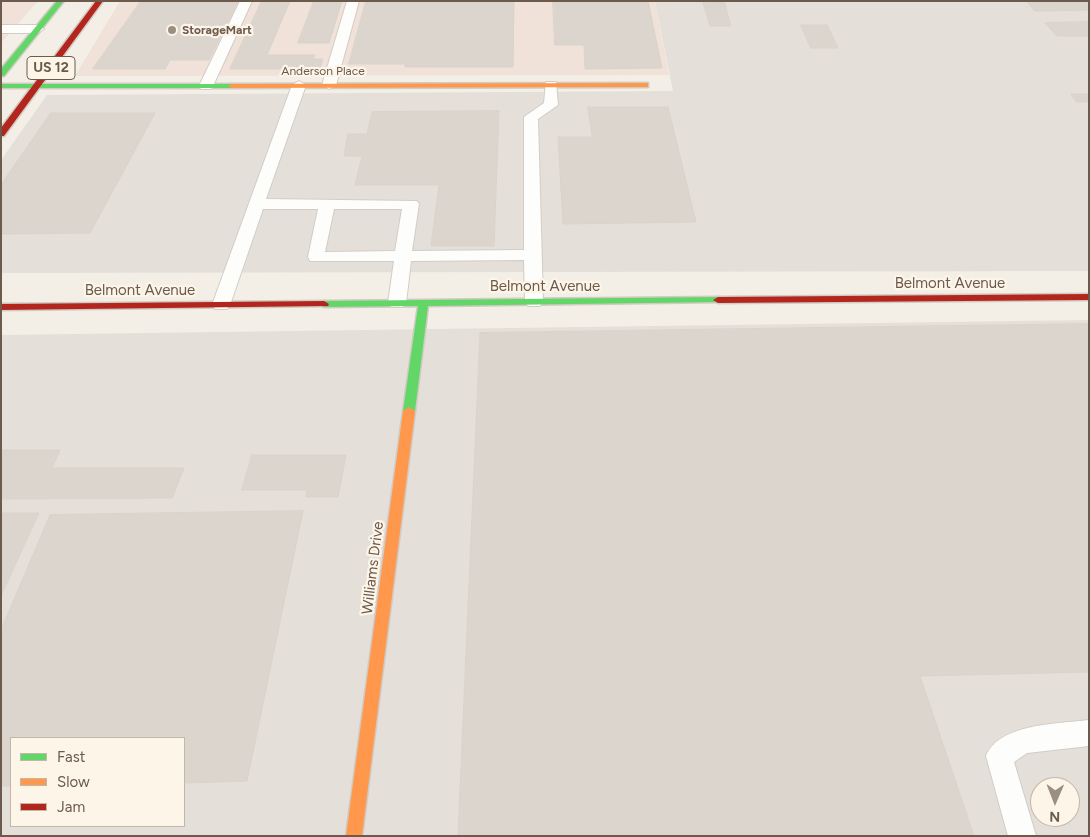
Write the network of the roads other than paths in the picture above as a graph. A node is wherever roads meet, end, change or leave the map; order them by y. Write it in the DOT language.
graph roads {
  1 [pos="61,1"];
  2 [pos="100,1"];
  3 [pos="246,1"];
  4 [pos="353,1"];
  5 [pos="1,29"];
  6 [pos="38,29"];
  7 [pos="1,74"];
  8 [pos="299,85"];
  9 [pos="329,85"];
  10 [pos="551,85"];
  11 [pos="645,85"];
  12 [pos="1,86"];
  13 [pos="37,86"];
  14 [pos="206,86"];
  15 [pos="1,134"];
  16 [pos="257,204"];
  17 [pos="327,204"];
  18 [pos="532,255"];
  19 [pos="403,256"];
  20 [pos="1089,298"];
  21 [pos="534,302"];
  22 [pos="397,303"];
  23 [pos="423,303"];
  24 [pos="221,305"];
  25 [pos="1,307"];
  26 [pos="1089,733"];
  27 [pos="354,836"];
  28 [pos="1022,836"];
  1 -- 6 [label="street, US 12"];
  2 -- 13 [label="street, US 12"];
  3 -- 14 [label="lane"];
  4 -- 9 [label="lane"];
  5 -- 6 [label="lane"];
  6 -- 7 [label="street, US 12"];
  8 -- 9 [label="street, Anderson Place"];
  8 -- 14 [label="street, Anderson Place"];
  8 -- 16 [label="lane"];
  9 -- 10 [label="street, Anderson Place"];
  10 -- 11 [label="street, Anderson Place"];
  10 -- 18 [label="lane"];
  12 -- 13 [label="street, Anderson Place"];
  13 -- 14 [label="street, Anderson Place"];
  13 -- 15 [label="street, US 12"];
  16 -- 17 [label="lane"];
  16 -- 24 [label="lane"];
  17 -- 19 [label="lane"];
  17 -- 19 [label="lane"];
  18 -- 19 [label="lane"];
  18 -- 21 [label="lane"];
  19 -- 22 [label="lane"];
  20 -- 21 [label="street, Belmont Avenue"];
  21 -- 23 [label="street, Belmont Avenue"];
  22 -- 23 [label="street, Belmont Avenue"];
  22 -- 24 [label="street, Belmont Avenue"];
  23 -- 27 [label="street, Williams Drive"];
  24 -- 25 [label="street, Belmont Avenue"];
  26 -- 28 [label="lane"];
}
